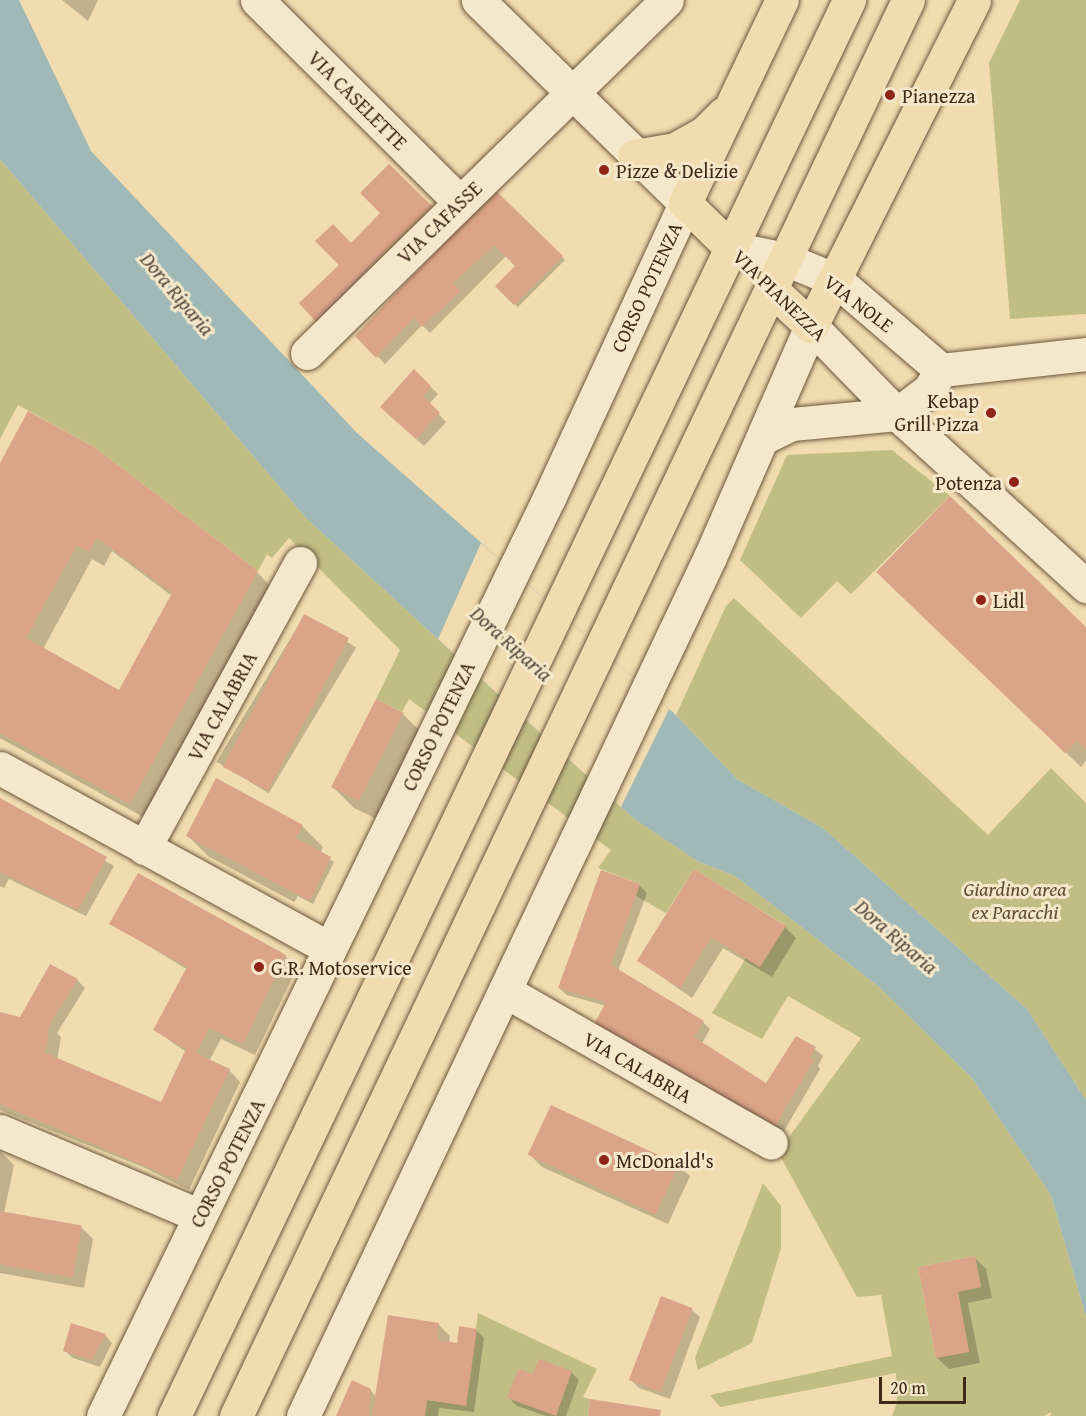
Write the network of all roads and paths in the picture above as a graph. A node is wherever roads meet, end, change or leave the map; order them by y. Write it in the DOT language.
graph roads {
  1 [pos="257,0"];
  2 [pos="478,0"];
  3 [pos="667,0"];
  4 [pos="782,0"];
  5 [pos="849,0"];
  6 [pos="908,0"];
  7 [pos="974,0"];
  8 [pos="574,94"];
  9 [pos="731,105"];
  10 [pos="634,156"];
  11 [pos="459,201"];
  12 [pos="685,203"];
  13 [pos="731,248"];
  14 [pos="785,259"];
  15 [pos="836,280"];
  16 [pos="771,289"];
  17 [pos="812,326"];
  18 [pos="307,353"];
  19 [pos="1086,354"];
  20 [pos="941,370"];
  21 [pos="897,414"];
  22 [pos="763,438"];
  23 [pos="300,563"];
  24 [pos="1086,586"];
  25 [pos="0,768"];
  26 [pos="144,848"];
  27 [pos="330,949"];
  28 [pos="504,991"];
  29 [pos="0,1131"];
  30 [pos="771,1143"];
  31 [pos="200,1216"];
  32 [pos="103,1416"];
  33 [pos="174,1416"];
  34 [pos="236,1416"];
  35 [pos="303,1416"];
  1 -- 11 [label="street, VIA CASELETTE"];
  2 -- 8 [label="street, VIA PIANEZZA"];
  3 -- 8 [label="street, VIA CAFASSE"];
  4 -- 9 [label="main road, CORSO POTENZA"];
  5 -- 13 [label="main road"];
  6 -- 14 [label="main road"];
  7 -- 15 [label="main road"];
  8 -- 10 [label="street, VIA PIANEZZA"];
  8 -- 11 [label="street, VIA CAFASSE"];
  9 -- 10 [label="main road"];
  9 -- 12 [label="main road, CORSO POTENZA"];
  10 -- 12 [label="street, VIA PIANEZZA"];
  11 -- 18 [label="street, VIA CAFASSE"];
  12 -- 13 [label="main road, VIA PIANEZZA"];
  12 -- 27 [label="street, CORSO POTENZA"];
  13 -- 14 [label="street, VIA NOLE"];
  13 -- 16 [label="street, VIA PIANEZZA"];
  13 -- 33 [label="main road"];
  14 -- 15 [label="street, VIA NOLE"];
  14 -- 16 [label="main road"];
  15 -- 17 [label="main road"];
  15 -- 20 [label="street, VIA NOLE"];
  16 -- 17 [label="main road, VIA PIANEZZA"];
  16 -- 34 [label="main road"];
  17 -- 21 [label="street, VIA PIANEZZA"];
  17 -- 22 [label="street"];
  19 -- 20 [label="street"];
  20 -- 21 [label="street"];
  21 -- 22 [label="street"];
  21 -- 24 [label="street, VIA PIANEZZA"];
  22 -- 28 [label="street"];
  23 -- 26 [label="street, VIA CALABRIA"];
  25 -- 26 [label="street"];
  26 -- 27 [label="street"];
  27 -- 31 [label="street, CORSO POTENZA"];
  28 -- 30 [label="street, VIA CALABRIA"];
  28 -- 35 [label="street"];
  29 -- 31 [label="street"];
  31 -- 32 [label="street, CORSO POTENZA"];
}
